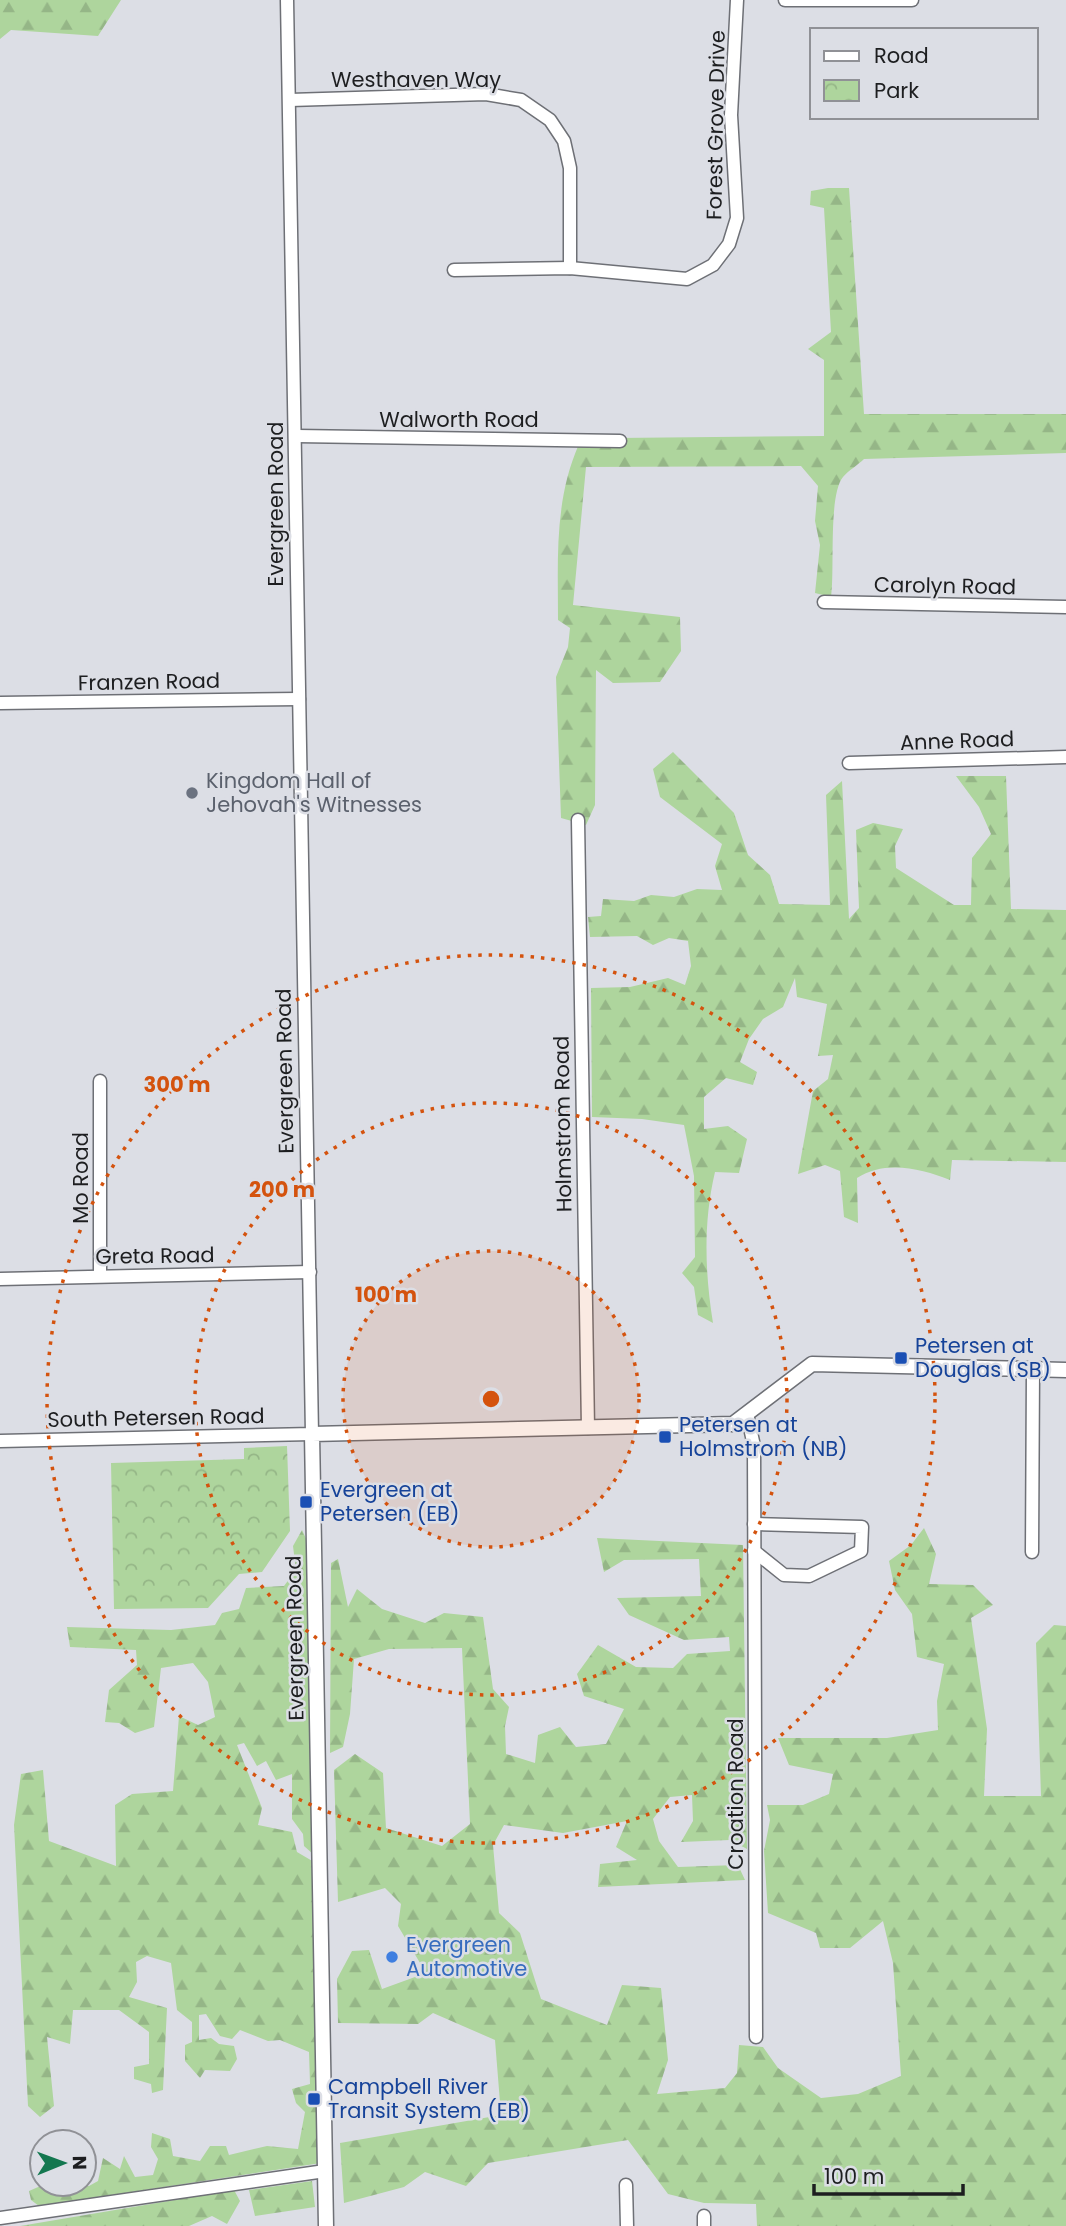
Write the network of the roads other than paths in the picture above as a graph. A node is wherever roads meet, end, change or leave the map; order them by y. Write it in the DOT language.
graph roads {
  1 [pos="288,0"];
  2 [pos="737,0"];
  3 [pos="785,0"];
  4 [pos="891,0"];
  5 [pos="912,0"];
  6 [pos="290,100"];
  7 [pos="570,268"];
  8 [pos="454,270"];
  9 [pos="297,436"];
  10 [pos="620,441"];
  11 [pos="824,602"];
  12 [pos="1066,607"];
  13 [pos="299,699"];
  14 [pos="0,703"];
  15 [pos="1066,757"];
  16 [pos="849,763"];
  17 [pos="578,820"];
  18 [pos="100,1081"];
  19 [pos="310,1272"];
  20 [pos="100,1276"];
  21 [pos="0,1279"];
  22 [pos="1033,1369"];
  23 [pos="1066,1370"];
  24 [pos="747,1414"];
  25 [pos="587,1428"];
  26 [pos="312,1434"];
  27 [pos="0,1441"];
  28 [pos="754,1524"];
  29 [pos="754,1551"];
  30 [pos="1032,1552"];
  31 [pos="756,2037"];
  32 [pos="325,2171"];
  33 [pos="626,2185"];
  34 [pos="0,2218"];
  35 [pos="326,2226"];
  36 [pos="627,2226"];
  1 -- 6 [label="street, Evergreen Road"];
  2 -- 7 [label="street, Forest Grove Drive"];
  3 -- 4 [label="street"];
  4 -- 5 [label="street"];
  6 -- 7 [label="street, Westhaven Way"];
  6 -- 9 [label="street, Evergreen Road"];
  7 -- 8 [label="street, Forest Grove Drive"];
  9 -- 10 [label="street, Walworth Road"];
  9 -- 13 [label="street, Evergreen Road"];
  11 -- 12 [label="street, Carolyn Road"];
  13 -- 14 [label="street, Franzen Road"];
  13 -- 19 [label="street, Evergreen Road"];
  15 -- 16 [label="street, Anne Road"];
  17 -- 25 [label="street, Holmstrom Road"];
  18 -- 20 [label="street, Mo Road"];
  19 -- 20 [label="street, Greta Road"];
  19 -- 26 [label="street, Evergreen Road"];
  20 -- 21 [label="street, Greta Road"];
  22 -- 23 [label="street"];
  22 -- 24 [label="street"];
  22 -- 30 [label="street"];
  24 -- 25 [label="street"];
  24 -- 28 [label="street, Croation Road"];
  25 -- 26 [label="street"];
  26 -- 27 [label="street, South Petersen Road"];
  26 -- 32 [label="street, Evergreen Road"];
  28 -- 29 [label="street, Croation Road"];
  28 -- 29 [label="street"];
  29 -- 31 [label="street, Croation Road"];
  32 -- 34 [label="street"];
  32 -- 35 [label="street, Evergreen Road"];
  33 -- 36 [label="street"];
}
